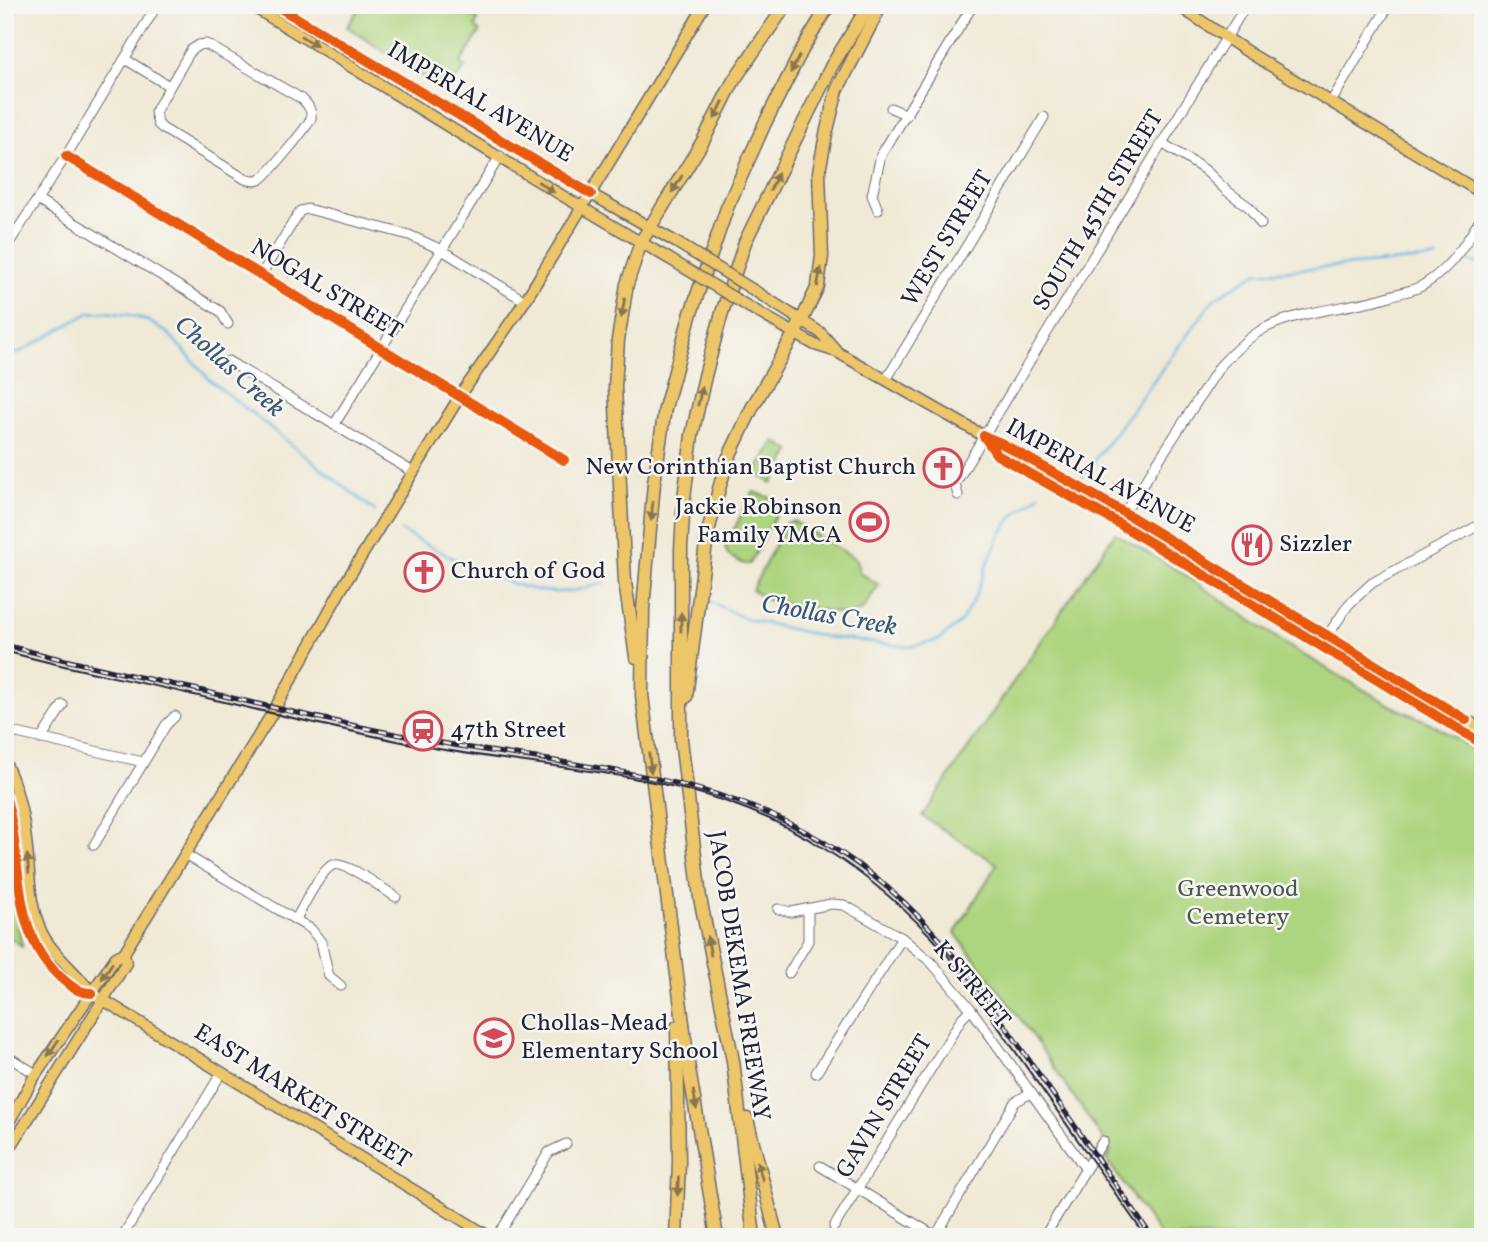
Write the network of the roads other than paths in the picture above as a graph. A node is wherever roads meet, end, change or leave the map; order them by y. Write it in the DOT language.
graph roads {
  1 [pos="157,5"];
  2 [pos="250,5"];
  3 [pos="275,5"];
  4 [pos="705,5"];
  5 [pos="786,5"];
  6 [pos="829,5"];
  7 [pos="869,5"];
  8 [pos="881,5"];
  9 [pos="973,5"];
  10 [pos="1177,5"];
  11 [pos="1245,5"];
  12 [pos="1389,5"];
  13 [pos="1226,36"];
  14 [pos="125,59"];
  15 [pos="169,86"];
  16 [pos="1331,102"];
  17 [pos="891,108"];
  18 [pos="906,114"];
  19 [pos="1044,117"];
  20 [pos="1162,143"];
  21 [pos="66,156"];
  22 [pos="500,156"];
  23 [pos="591,194"];
  24 [pos="1483,194"];
  25 [pos="37,200"];
  26 [pos="582,208"];
  27 [pos="878,210"];
  28 [pos="1483,215"];
  29 [pos="1261,224"];
  30 [pos="651,228"];
  31 [pos="641,242"];
  32 [pos="5,249"];
  33 [pos="442,250"];
  34 [pos="261,275"];
  35 [pos="525,301"];
  36 [pos="802,320"];
  37 [pos="228,324"];
  38 [pos="794,333"];
  39 [pos="381,348"];
  40 [pos="837,352"];
  41 [pos="228,361"];
  42 [pos="886,380"];
  43 [pos="460,396"];
  44 [pos="334,425"];
  45 [pos="984,436"];
  46 [pos="565,460"];
  47 [pos="413,472"];
  48 [pos="958,495"];
  49 [pos="1125,513"];
  50 [pos="1118,523"];
  51 [pos="1483,523"];
  52 [pos="1328,635"];
  53 [pos="642,695"];
  54 [pos="64,705"];
  55 [pos="174,716"];
  56 [pos="1483,730"];
  57 [pos="5,735"];
  58 [pos="41,738"];
  59 [pos="681,739"];
  60 [pos="1483,744"];
  61 [pos="5,762"];
  62 [pos="143,762"];
  63 [pos="5,796"];
  64 [pos="94,845"];
  65 [pos="186,855"];
  66 [pos="396,897"];
  67 [pos="778,909"];
  68 [pos="808,909"];
  69 [pos="296,919"];
  70 [pos="902,938"];
  71 [pos="124,953"];
  72 [pos="676,959"];
  73 [pos="789,973"];
  74 [pos="341,986"];
  75 [pos="92,993"];
  76 [pos="104,1000"];
  77 [pos="971,1009"];
  78 [pos="5,1055"];
  79 [pos="733,1061"];
  80 [pos="222,1072"];
  81 [pos="816,1073"];
  82 [pos="36,1074"];
  83 [pos="1032,1094"];
  84 [pos="5,1129"];
  85 [pos="1102,1140"];
  86 [pos="566,1144"];
  87 [pos="5,1156"];
  88 [pos="820,1166"];
  89 [pos="1085,1168"];
  90 [pos="858,1189"];
  91 [pos="834,1227"];
  92 [pos="936,1236"];
  93 [pos="122,1237"];
  94 [pos="489,1237"];
  95 [pos="495,1237"];
  96 [pos="676,1237"];
  97 [pos="716,1237"];
  98 [pos="754,1237"];
  99 [pos="777,1237"];
  100 [pos="1044,1237"];
  1 -- 14 [label="street"];
  2 -- 22 [label="main road, IMPERIAL AVENUE, one-way"];
  3 -- 23 [label="main road, IMPERIAL AVENUE"];
  4 -- 23 [label="main road"];
  5 -- 30 [label="highway, one-way"];
  6 -- 53 [label="highway, one-way"];
  59 -- 7 [label="highway, JACOB DEKEMA FREEWAY, one-way"];
  36 -- 8 [label="highway, one-way"];
  9 -- 18 [label="street"];
  10 -- 13 [label="main road"];
  11 -- 13 [label="street, SOUTH 45TH STREET"];
  12 -- 16 [label="street"];
  13 -- 16 [label="main road"];
  13 -- 20 [label="street, SOUTH 45TH STREET"];
  14 -- 15 [label="street"];
  14 -- 21 [label="street"];
  15 -- 15 [label="street"];
  16 -- 24 [label="main road"];
  17 -- 18 [label="street"];
  18 -- 27 [label="street"];
  19 -- 42 [label="street, WEST STREET"];
  20 -- 29 [label="street"];
  20 -- 45 [label="street, SOUTH 45TH STREET"];
  21 -- 25 [label="street"];
  21 -- 34 [label="street, NOGAL STREET"];
  22 -- 26 [label="main road, IMPERIAL AVENUE, one-way"];
  22 -- 33 [label="street"];
  23 -- 26 [label="main road"];
  23 -- 30 [label="main road, IMPERIAL AVENUE"];
  25 -- 32 [label="street"];
  25 -- 37 [label="street"];
  26 -- 31 [label="main road, IMPERIAL AVENUE"];
  26 -- 35 [label="main road"];
  28 -- 49 [label="street"];
  30 -- 31 [label="highway"];
  30 -- 36 [label="main road, IMPERIAL AVENUE, bridge"];
  31 -- 38 [label="main road, IMPERIAL AVENUE, bridge"];
  31 -- 53 [label="highway, one-way"];
  33 -- 34 [label="street"];
  33 -- 35 [label="street"];
  33 -- 39 [label="street"];
  34 -- 39 [label="street, NOGAL STREET"];
  35 -- 43 [label="main road"];
  36 -- 38 [label="highway"];
  36 -- 40 [label="main road, IMPERIAL AVENUE"];
  38 -- 40 [label="main road, IMPERIAL AVENUE"];
  38 -- 59 [label="highway"];
  39 -- 43 [label="street, NOGAL STREET"];
  39 -- 44 [label="street"];
  40 -- 42 [label="main road, IMPERIAL AVENUE"];
  41 -- 44 [label="street"];
  42 -- 45 [label="main road, IMPERIAL AVENUE"];
  43 -- 46 [label="street, NOGAL STREET"];
  43 -- 47 [label="main road"];
  44 -- 47 [label="street"];
  45 -- 48 [label="street, SOUTH 45TH STREET"];
  45 -- 49 [label="main road, IMPERIAL AVENUE"];
  45 -- 50 [label="main road, IMPERIAL AVENUE"];
  47 -- 65 [label="main road"];
  49 -- 50 [label="street"];
  49 -- 52 [label="main road, IMPERIAL AVENUE"];
  50 -- 60 [label="main road, IMPERIAL AVENUE"];
  51 -- 52 [label="street"];
  52 -- 56 [label="main road, IMPERIAL AVENUE"];
  53 -- 72 [label="highway, one-way"];
  54 -- 58 [label="street"];
  55 -- 62 [label="street"];
  57 -- 58 [label="street"];
  58 -- 62 [label="street"];
  79 -- 59 [label="highway, JACOB DEKEMA FREEWAY, one-way"];
  75 -- 61 [label="main road, EAST MARKET STREET, one-way"];
  62 -- 64 [label="street"];
  63 -- 75 [label="main road, EAST MARKET STREET"];
  65 -- 69 [label="street"];
  65 -- 71 [label="main road"];
  66 -- 69 [label="street"];
  67 -- 68 [label="street, K STREET"];
  68 -- 70 [label="street, K STREET"];
  68 -- 73 [label="street"];
  69 -- 74 [label="street"];
  70 -- 77 [label="street, K STREET"];
  70 -- 81 [label="street"];
  71 -- 75 [label="main road, one-way"];
  71 -- 76 [label="main road"];
  72 -- 96 [label="highway, one-way"];
  72 -- 97 [label="highway, one-way"];
  75 -- 76 [label="main road, EAST MARKET STREET"];
  75 -- 82 [label="main road, one-way"];
  76 -- 80 [label="main road, EAST MARKET STREET"];
  76 -- 87 [label="main road"];
  77 -- 83 [label="street, K STREET"];
  77 -- 90 [label="street, GAVIN STREET"];
  78 -- 82 [label="street"];
  79 -- 98 [label="highway, JACOB DEKEMA FREEWAY"];
  99 -- 79 [label="highway, one-way"];
  80 -- 93 [label="street"];
  80 -- 94 [label="main road, EAST MARKET STREET"];
  82 -- 84 [label="main road"];
  83 -- 89 [label="street, K STREET"];
  83 -- 92 [label="street"];
  85 -- 89 [label="street"];
  86 -- 95 [label="street"];
  88 -- 90 [label="street"];
  89 -- 100 [label="street"];
  90 -- 91 [label="street, GAVIN STREET"];
  90 -- 92 [label="street"];
}
